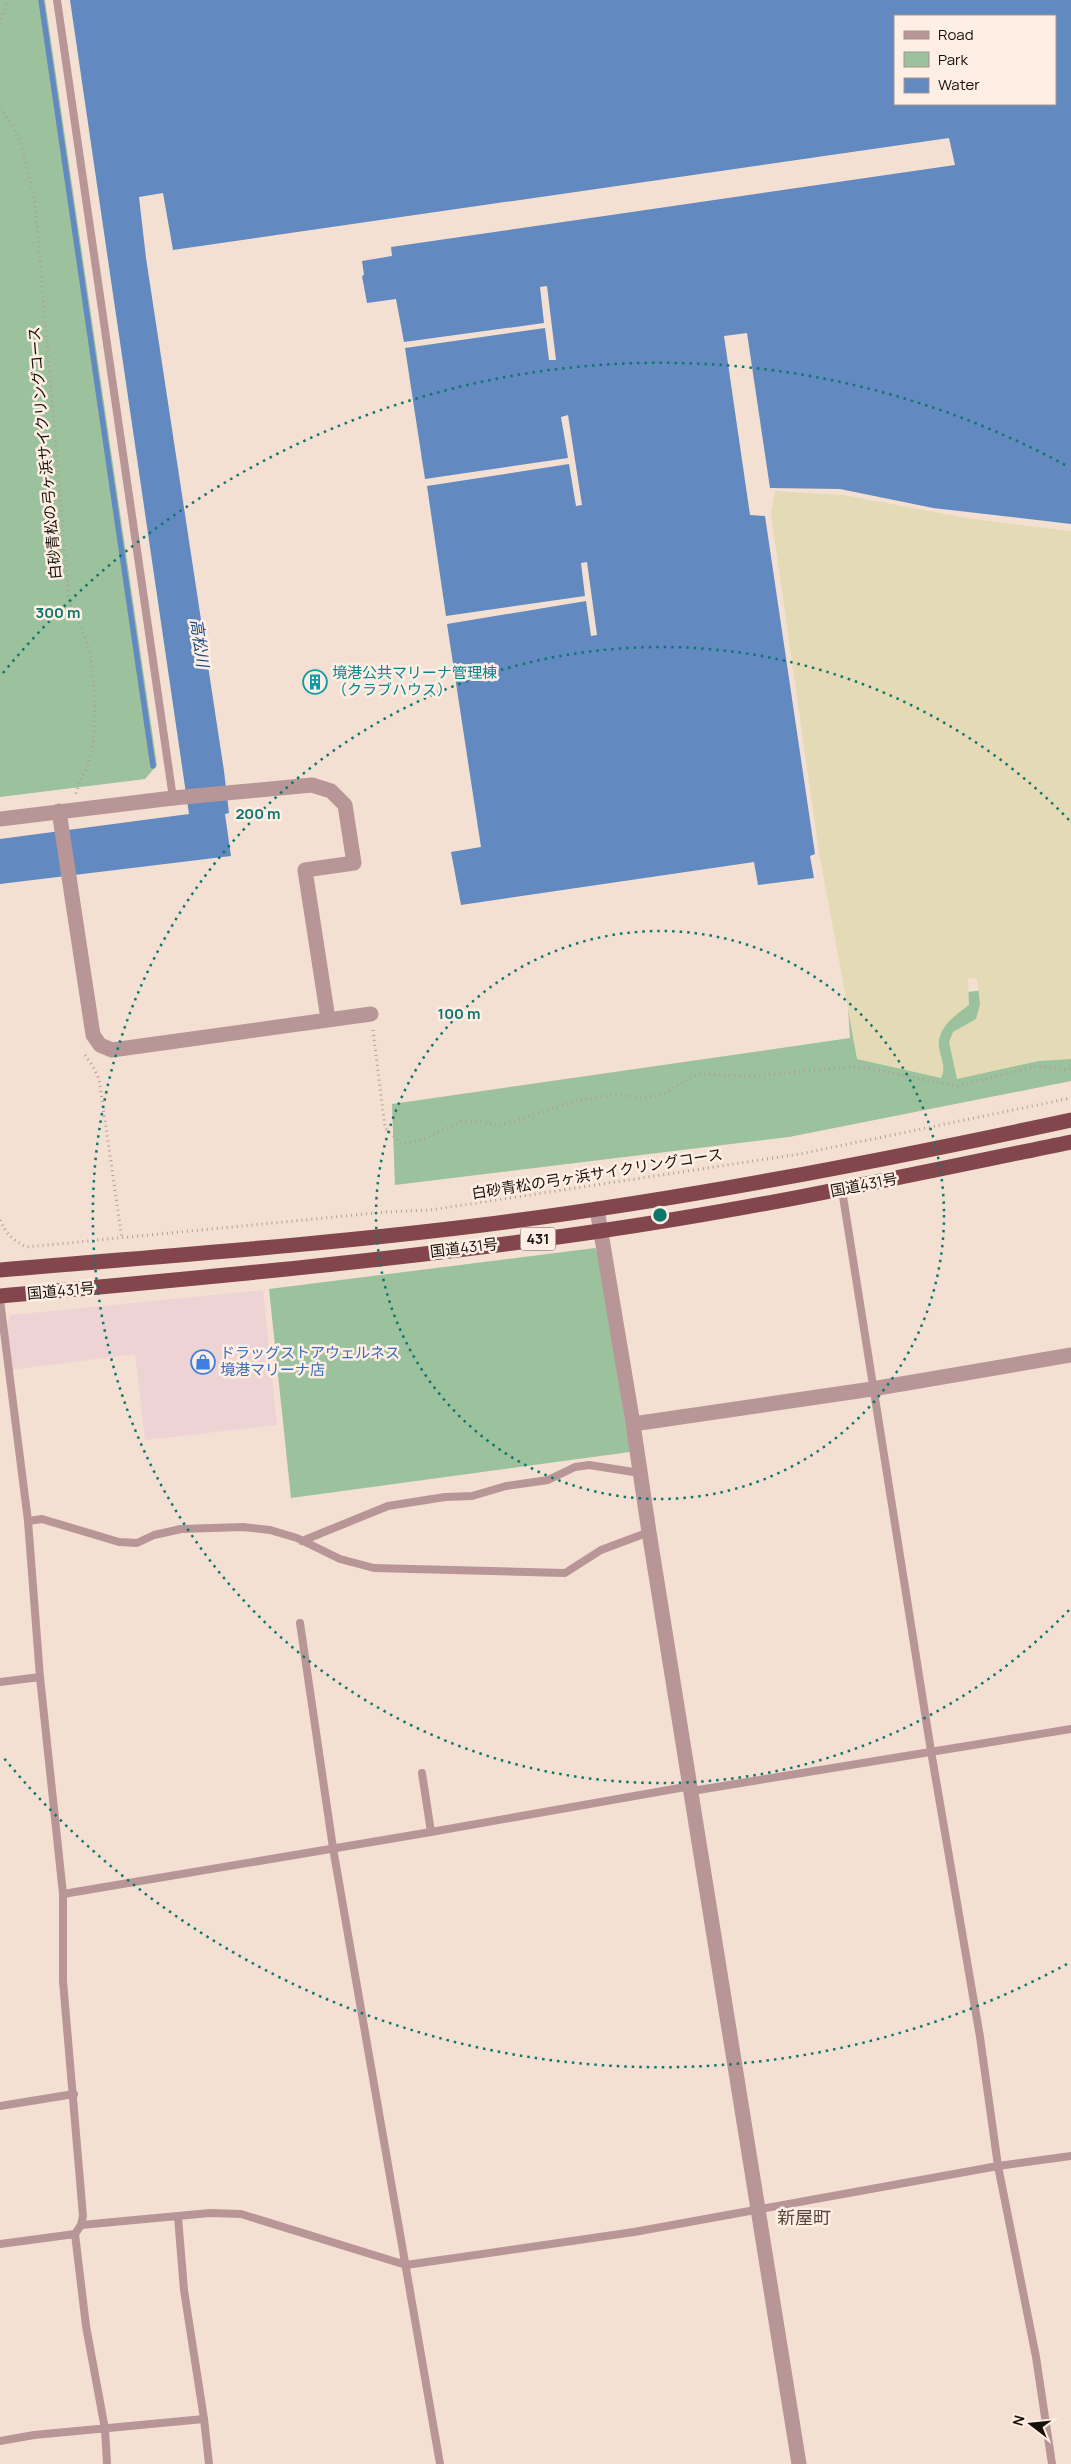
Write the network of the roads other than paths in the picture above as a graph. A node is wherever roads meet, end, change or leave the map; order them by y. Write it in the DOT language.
graph roads {
  1 [pos="57,0"];
  2 [pos="178,798"];
  3 [pos="59,811"];
  4 [pos="0,819"];
  5 [pos="371,1014"];
  6 [pos="328,1019"];
  7 [pos="1071,1120"];
  8 [pos="1071,1142"];
  9 [pos="842,1190"];
  10 [pos="597,1209"];
  11 [pos="600,1231"];
  12 [pos="0,1270"];
  13 [pos="0,1298"];
  14 [pos="1071,1355"];
  15 [pos="872,1389"];
  16 [pos="633,1424"];
  17 [pos="640,1473"];
  18 [pos="28,1520"];
  19 [pos="648,1532"];
  20 [pos="302,1541"];
  21 [pos="300,1623"];
  22 [pos="40,1677"];
  23 [pos="0,1682"];
  24 [pos="1071,1729"];
  25 [pos="931,1751"];
  26 [pos="422,1773"];
  27 [pos="691,1788"];
  28 [pos="432,1832"];
  29 [pos="333,1848"];
  30 [pos="63,1894"];
  31 [pos="74,2094"];
  32 [pos="0,2106"];
  33 [pos="1071,2156"];
  34 [pos="998,2166"];
  35 [pos="758,2208"];
  36 [pos="178,2216"];
  37 [pos="81,2225"];
  38 [pos="74,2234"];
  39 [pos="0,2244"];
  40 [pos="406,2265"];
  41 [pos="204,2419"];
  42 [pos="105,2429"];
  43 [pos="0,2441"];
  44 [pos="107,2464"];
  45 [pos="209,2464"];
  46 [pos="440,2464"];
  47 [pos="799,2464"];
  48 [pos="1052,2464"];
  1 -- 2 [label="lane"];
  2 -- 3 [label="street"];
  2 -- 6 [label="street"];
  3 -- 4 [label="street"];
  3 -- 6 [label="street"];
  5 -- 6 [label="street"];
  7 -- 10 [label="highway, 国道431号 / 431"];
  8 -- 9 [label="highway, 国道431号 / 431"];
  9 -- 11 [label="highway, 国道431号 / 431"];
  9 -- 15 [label="lane"];
  10 -- 11 [label="street"];
  10 -- 12 [label="highway, 国道431号 / 431"];
  11 -- 13 [label="highway, 国道431号 / 431"];
  11 -- 16 [label="street"];
  13 -- 18 [label="lane"];
  14 -- 15 [label="street"];
  15 -- 16 [label="street"];
  15 -- 25 [label="lane"];
  16 -- 17 [label="street"];
  17 -- 19 [label="street"];
  17 -- 20 [label="lane"];
  18 -- 20 [label="lane"];
  18 -- 22 [label="lane"];
  19 -- 20 [label="lane"];
  19 -- 27 [label="street"];
  21 -- 29 [label="lane"];
  22 -- 23 [label="lane"];
  22 -- 30 [label="lane"];
  24 -- 25 [label="lane"];
  25 -- 27 [label="lane"];
  25 -- 34 [label="lane"];
  26 -- 28 [label="lane"];
  27 -- 28 [label="lane"];
  27 -- 35 [label="street"];
  28 -- 29 [label="lane"];
  29 -- 30 [label="lane"];
  29 -- 40 [label="lane"];
  30 -- 31 [label="lane"];
  31 -- 32 [label="lane"];
  31 -- 37 [label="lane"];
  33 -- 34 [label="lane"];
  34 -- 35 [label="lane"];
  34 -- 48 [label="lane"];
  35 -- 40 [label="lane"];
  35 -- 47 [label="street"];
  36 -- 37 [label="lane"];
  36 -- 40 [label="lane"];
  36 -- 41 [label="lane"];
  37 -- 38 [label="lane"];
  38 -- 39 [label="lane"];
  38 -- 42 [label="lane"];
  40 -- 46 [label="lane"];
  41 -- 42 [label="lane"];
  41 -- 45 [label="lane"];
  42 -- 43 [label="lane"];
  42 -- 44 [label="lane"];
}
